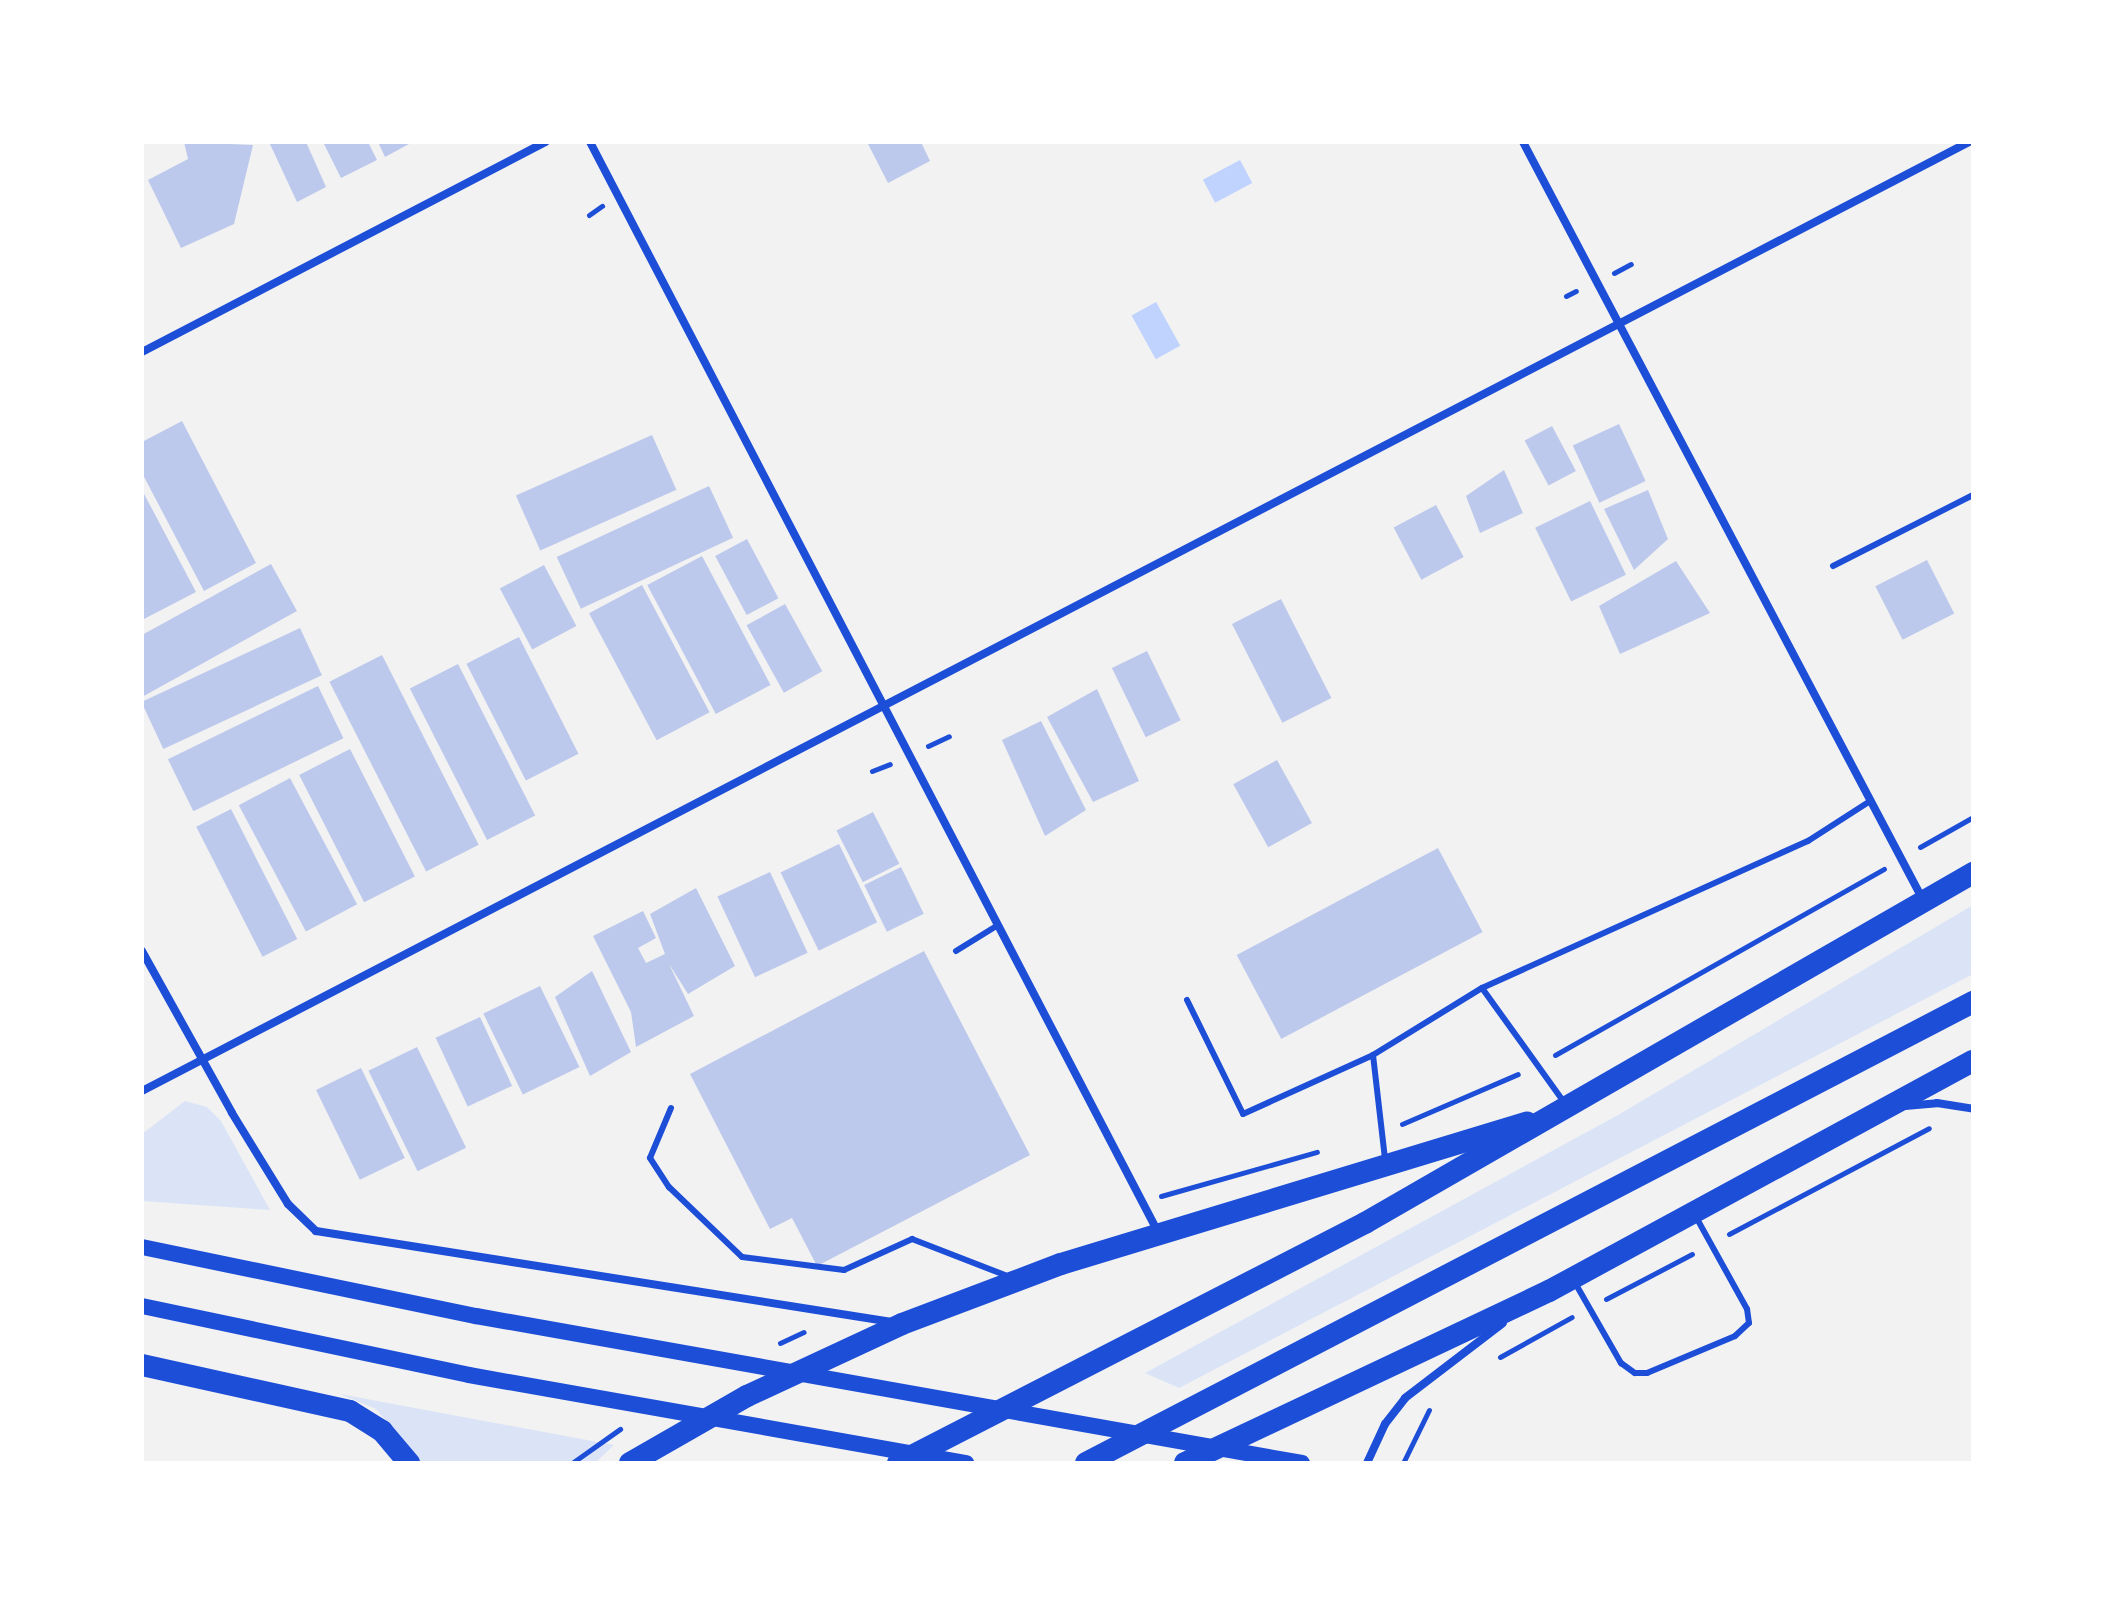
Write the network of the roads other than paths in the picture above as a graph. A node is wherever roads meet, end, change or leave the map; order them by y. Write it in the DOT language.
graph roads {
  1 [pos="546,142"];
  2 [pos="590,142"];
  3 [pos="1523,142"];
  4 [pos="1962,144"];
  5 [pos="1619,324"];
  6 [pos="142,352"];
  7 [pos="1973,495"];
  8 [pos="1833,566"];
  9 [pos="884,706"];
  10 [pos="1870,801"];
  11 [pos="1973,873"];
  12 [pos="1923,901"];
  13 [pos="998,925"];
  14 [pos="142,951"];
  15 [pos="956,951"];
  16 [pos="1482,988"];
  17 [pos="1187,1000"];
  18 [pos="1973,1002"];
  19 [pos="1373,1055"];
  20 [pos="200,1061"];
  21 [pos="1973,1061"];
  22 [pos="142,1091"];
  23 [pos="1892,1107"];
  24 [pos="671,1108"];
  25 [pos="1570,1108"];
  26 [pos="1973,1109"];
  27 [pos="1387,1165"];
  28 [pos="1694,1213"];
  29 [pos="1159,1234"];
  30 [pos="142,1247"];
  31 [pos="1572,1278"];
  32 [pos="1017,1280"];
  33 [pos="1549,1291"];
  34 [pos="142,1306"];
  35 [pos="902,1324"];
  36 [pos="142,1365"];
  37 [pos="409,1463"];
  38 [pos="630,1463"];
  39 [pos="898,1463"];
  40 [pos="966,1463"];
  41 [pos="1086,1463"];
  42 [pos="1185,1463"];
  43 [pos="1302,1463"];
  44 [pos="1367,1463"];
  1 -- 6 [label="street"];
  2 -- 9 [label="street"];
  3 -- 5 [label="street"];
  4 -- 5 [label="street"];
  5 -- 9 [label="street"];
  5 -- 10 [label="street"];
  7 -- 8 [label="lane"];
  9 -- 13 [label="street"];
  9 -- 20 [label="street"];
  10 -- 12 [label="street"];
  10 -- 16 [label="lane"];
  11 -- 12 [label="highway"];
  12 -- 25 [label="highway"];
  13 -- 15 [label="lane"];
  13 -- 29 [label="street"];
  14 -- 20 [label="street"];
  16 -- 19 [label="lane"];
  16 -- 25 [label="lane"];
  17 -- 19 [label="lane"];
  18 -- 41 [label="highway"];
  19 -- 27 [label="lane"];
  20 -- 22 [label="street"];
  20 -- 35 [label="street"];
  21 -- 23 [label="highway"];
  23 -- 26 [label="street"];
  23 -- 28 [label="highway"];
  24 -- 32 [label="lane"];
  25 -- 27 [label="highway"];
  25 -- 39 [label="highway"];
  27 -- 29 [label="highway"];
  28 -- 31 [label="highway"];
  28 -- 31 [label="lane"];
  29 -- 32 [label="highway"];
  30 -- 43 [label="main road"];
  31 -- 33 [label="highway"];
  32 -- 35 [label="highway"];
  33 -- 42 [label="highway"];
  33 -- 44 [label="street"];
  34 -- 40 [label="main road"];
  35 -- 38 [label="highway"];
  36 -- 37 [label="highway"];
}
